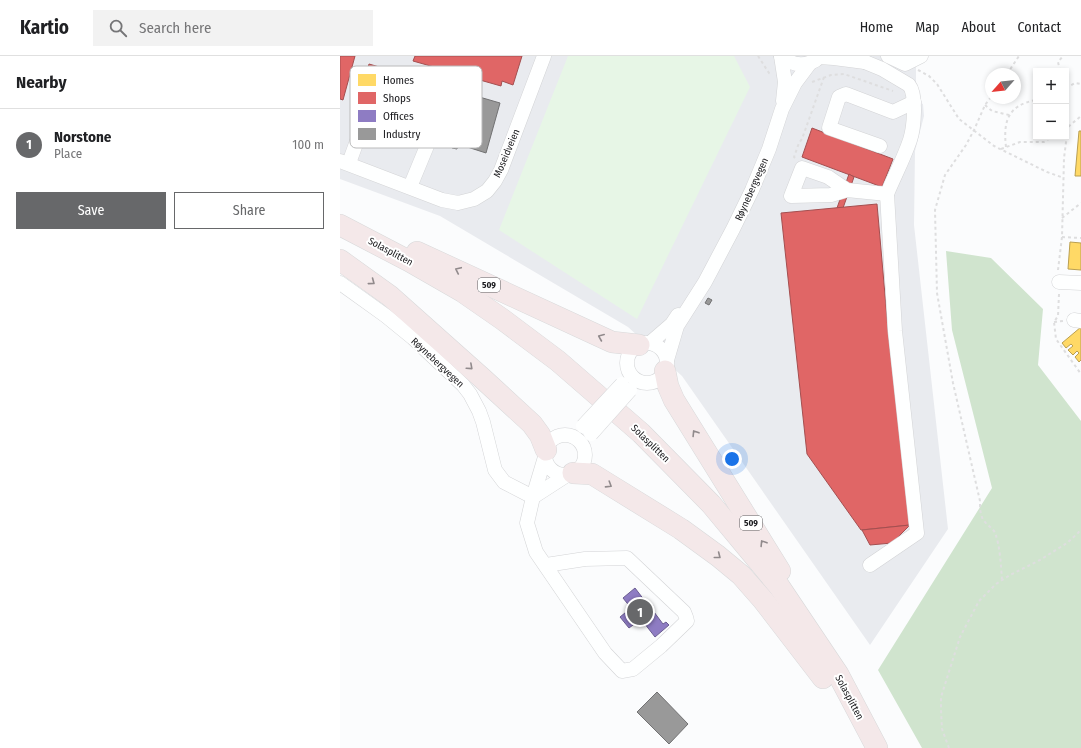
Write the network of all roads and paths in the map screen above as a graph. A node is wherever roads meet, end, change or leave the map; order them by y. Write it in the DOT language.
graph roads {
  1 [pos="544,56"];
  2 [pos="758,56"];
  3 [pos="781,56"];
  4 [pos="921,56"];
  5 [pos="1019,56"];
  6 [pos="1063,56"];
  7 [pos="816,59"];
  8 [pos="861,59"];
  9 [pos="886,60"];
  10 [pos="905,64"];
  11 [pos="1011,68"];
  12 [pos="1059,68"];
  13 [pos="774,76"];
  14 [pos="824,77"];
  15 [pos="1081,84"];
  16 [pos="1069,85"];
  17 [pos="1033,101"];
  18 [pos="914,102"];
  19 [pos="985,105"];
  20 [pos="782,109"];
  21 [pos="1009,115"];
  22 [pos="1081,116"];
  23 [pos="1069,126"];
  24 [pos="974,130"];
  25 [pos="1047,140"];
  26 [pos="1066,140"];
  27 [pos="1044,142"];
  28 [pos="880,146"];
  29 [pos="1006,147"];
  30 [pos="350,148"];
  31 [pos="426,148"];
  32 [pos="1001,149"];
  33 [pos="344,162"];
  34 [pos="802,168"];
  35 [pos="1064,178"];
  36 [pos="410,187"];
  37 [pos="846,190"];
  38 [pos="887,194"];
  39 [pos="1081,203"];
  40 [pos="1062,218"];
  41 [pos="340,220"];
  42 [pos="340,225"];
  43 [pos="1062,237"];
  44 [pos="1081,238"];
  45 [pos="340,241"];
  46 [pos="340,260"];
  47 [pos="713,266"];
  48 [pos="1059,282"];
  49 [pos="340,283"];
  50 [pos="1081,283"];
  51 [pos="644,344"];
  52 [pos="666,365"];
  53 [pos="1081,374"];
  54 [pos="627,382"];
  55 [pos="587,430"];
  56 [pos="569,435"];
  57 [pos="585,448"];
  58 [pos="546,454"];
  59 [pos="570,474"];
  60 [pos="533,497"];
  61 [pos="1081,529"];
  62 [pos="546,565"];
  63 [pos="870,565"];
  64 [pos="1002,580"];
  65 [pos="831,676"];
  66 [pos="863,748"];
  67 [pos="877,748"];
  68 [pos="949,748"];
  1 -- 36 [label="street, Moseidveien"];
  2 -- 13 [label="path"];
  3 -- 7 [label="street, Røynebergvegen"];
  3 -- 20 [label="street, Røynebergvegen"];
  4 -- 10 [label="street"];
  5 -- 11 [label="path"];
  6 -- 12 [label="path"];
  7 -- 8 [label="street"];
  7 -- 20 [label="street, Røynebergvegen"];
  8 -- 9 [label="street"];
  9 -- 10 [label="street"];
  9 -- 18 [label="street"];
  10 -- 24 [label="path"];
  14 -- 34 [label="path"];
  15 -- 16 [label="path"];
  17 -- 21 [label="path"];
  18 -- 28 [label="street"];
  18 -- 38 [label="street"];
  19 -- 21 [label="path"];
  19 -- 24 [label="path"];
  20 -- 47 [label="street, Røynebergvegen"];
  21 -- 29 [label="path"];
  22 -- 23 [label="path"];
  24 -- 32 [label="path"];
  24 -- 64 [label="path"];
  25 -- 27 [label="path"];
  26 -- 35 [label="path"];
  27 -- 29 [label="path"];
  29 -- 32 [label="path"];
  30 -- 33 [label="street"];
  31 -- 36 [label="street"];
  32 -- 35 [label="path"];
  33 -- 36 [label="street, Moseidveien"];
  34 -- 37 [label="street"];
  34 -- 37 [label="street"];
  35 -- 40 [label="path"];
  37 -- 38 [label="street"];
  38 -- 63 [label="street"];
  39 -- 40 [label="path"];
  40 -- 43 [label="path"];
  51 -- 41 [label="highway, 509, one-way"];
  42 -- 65 [label="highway, Solasplitten / 509"];
  43 -- 44 [label="path"];
  43 -- 48 [label="path"];
  45 -- 65 [label="highway, Solasplitten / 509"];
  46 -- 58 [label="highway, one-way"];
  47 -- 51 [label="street, Røynebergvegen"];
  47 -- 52 [label="street, Røynebergvegen"];
  48 -- 50 [label="street"];
  48 -- 53 [label="path"];
  49 -- 60 [label="street, Røynebergvegen"];
  51 -- 52 [label="street"];
  51 -- 54 [label="street, Røynebergvegen"];
  52 -- 54 [label="street"];
  65 -- 52 [label="highway, 509, one-way"];
  54 -- 55 [label="street, bridge"];
  55 -- 56 [label="street"];
  55 -- 57 [label="street"];
  56 -- 57 [label="street"];
  56 -- 58 [label="street"];
  57 -- 59 [label="street"];
  58 -- 59 [label="street"];
  58 -- 60 [label="street"];
  59 -- 60 [label="street"];
  59 -- 65 [label="highway, 509, one-way"];
  60 -- 62 [label="street"];
  61 -- 64 [label="path"];
  62 -- 62 [label="street"];
  64 -- 68 [label="path"];
  65 -- 66 [label="highway, Solasplitten / 509"];
  65 -- 67 [label="highway, Solasplitten / 509"];
}
